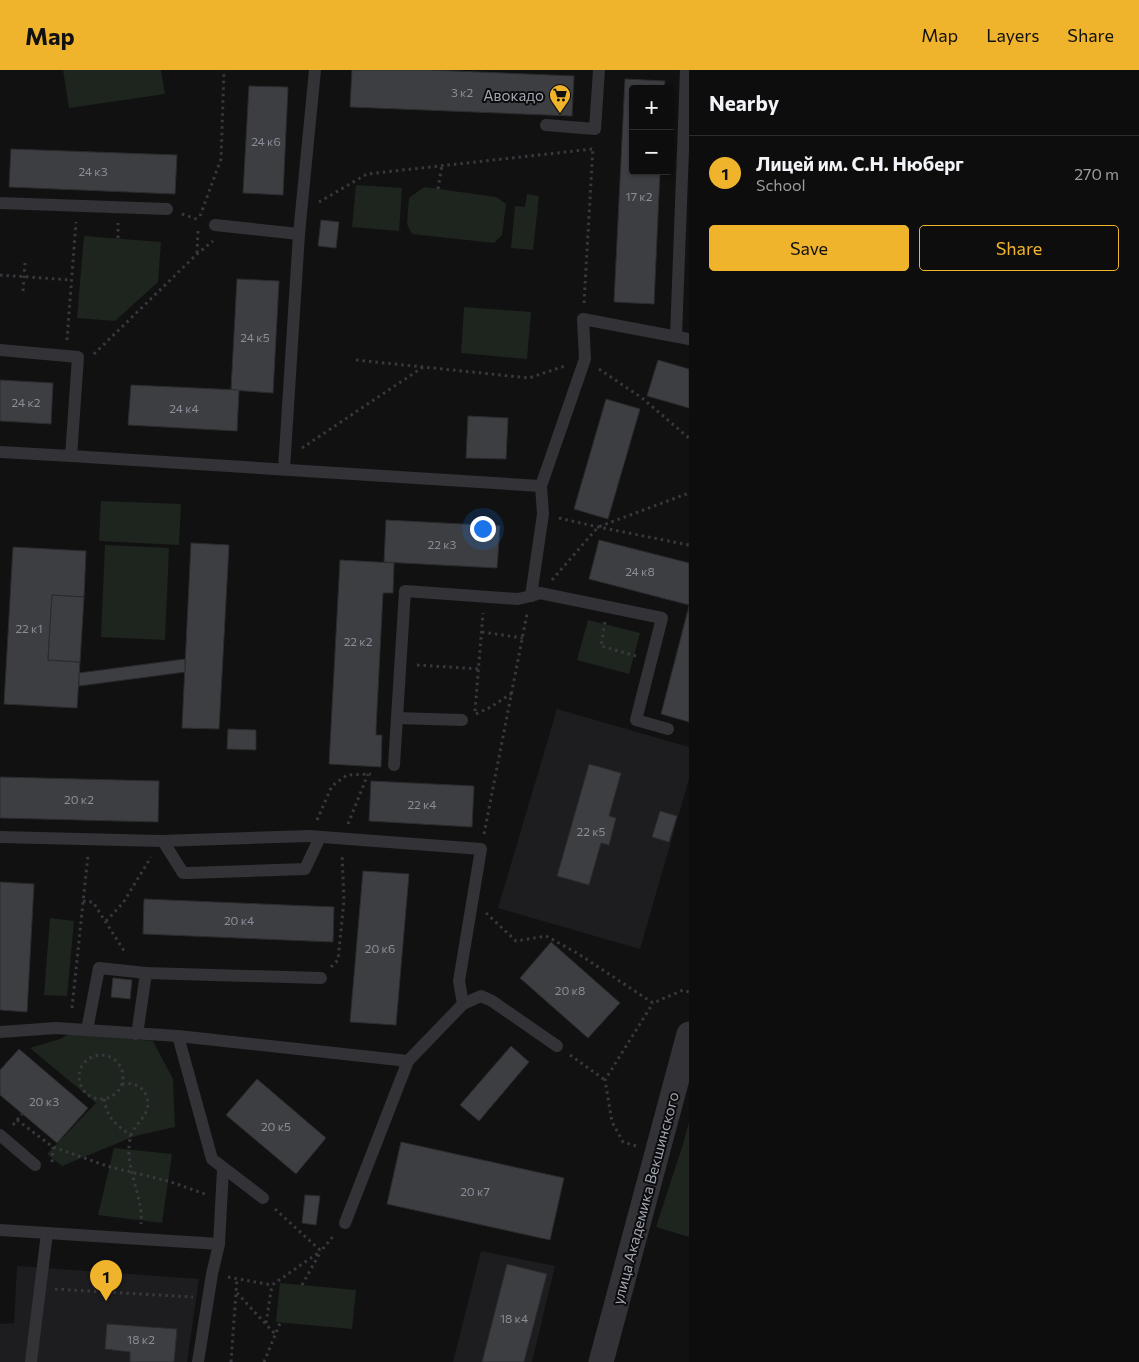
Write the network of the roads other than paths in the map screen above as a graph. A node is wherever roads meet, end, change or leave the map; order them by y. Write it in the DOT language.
graph roads {
  1 [pos="315,70"];
  2 [pos="599,70"];
  3 [pos="686,70"];
  4 [pos="546,126"];
  5 [pos="0,203"];
  6 [pos="167,209"];
  7 [pos="215,225"];
  8 [pos="299,234"];
  9 [pos="683,337"];
  10 [pos="0,350"];
  11 [pos="0,452"];
  12 [pos="71,456"];
  13 [pos="285,465"];
  14 [pos="541,486"];
  15 [pos="533,598"];
  16 [pos="397,718"];
  17 [pos="462,720"];
  18 [pos="668,729"];
  19 [pos="394,765"];
  20 [pos="0,837"];
  21 [pos="314,837"];
  22 [pos="162,841"];
  23 [pos="142,972"];
  24 [pos="321,978"];
  25 [pos="463,1004"];
  26 [pos="87,1030"];
  27 [pos="0,1032"];
  28 [pos="136,1034"];
  29 [pos="689,1034"];
  30 [pos="178,1036"];
  31 [pos="557,1046"];
  32 [pos="408,1060"];
  33 [pos="0,1135"];
  34 [pos="35,1165"];
  35 [pos="223,1169"];
  36 [pos="263,1198"];
  37 [pos="345,1222"];
  38 [pos="0,1230"];
  39 [pos="48,1233"];
  40 [pos="219,1244"];
  41 [pos="31,1362"];
  42 [pos="198,1362"];
  43 [pos="601,1362"];
  1 -- 8 [label="lane"];
  2 -- 4 [label="lane"];
  3 -- 9 [label="lane"];
  5 -- 6 [label="lane"];
  7 -- 8 [label="lane"];
  8 -- 13 [label="lane"];
  9 -- 14 [label="lane"];
  10 -- 12 [label="lane"];
  11 -- 12 [label="lane"];
  12 -- 13 [label="lane"];
  13 -- 14 [label="lane"];
  14 -- 15 [label="lane"];
  15 -- 16 [label="lane"];
  15 -- 18 [label="lane"];
  16 -- 17 [label="lane"];
  16 -- 19 [label="lane"];
  20 -- 22 [label="lane"];
  21 -- 22 [label="lane"];
  21 -- 22 [label="lane"];
  21 -- 25 [label="lane"];
  23 -- 24 [label="lane"];
  23 -- 26 [label="lane"];
  23 -- 28 [label="lane"];
  25 -- 31 [label="lane"];
  25 -- 32 [label="lane"];
  26 -- 27 [label="lane"];
  26 -- 28 [label="lane"];
  28 -- 30 [label="lane"];
  29 -- 43 [label="street, улица Академика Векшинского"];
  30 -- 32 [label="lane"];
  30 -- 35 [label="lane"];
  32 -- 37 [label="lane"];
  33 -- 34 [label="lane"];
  35 -- 36 [label="lane"];
  35 -- 40 [label="lane"];
  38 -- 39 [label="lane"];
  39 -- 40 [label="lane"];
  39 -- 41 [label="lane"];
  40 -- 42 [label="lane"];
}
